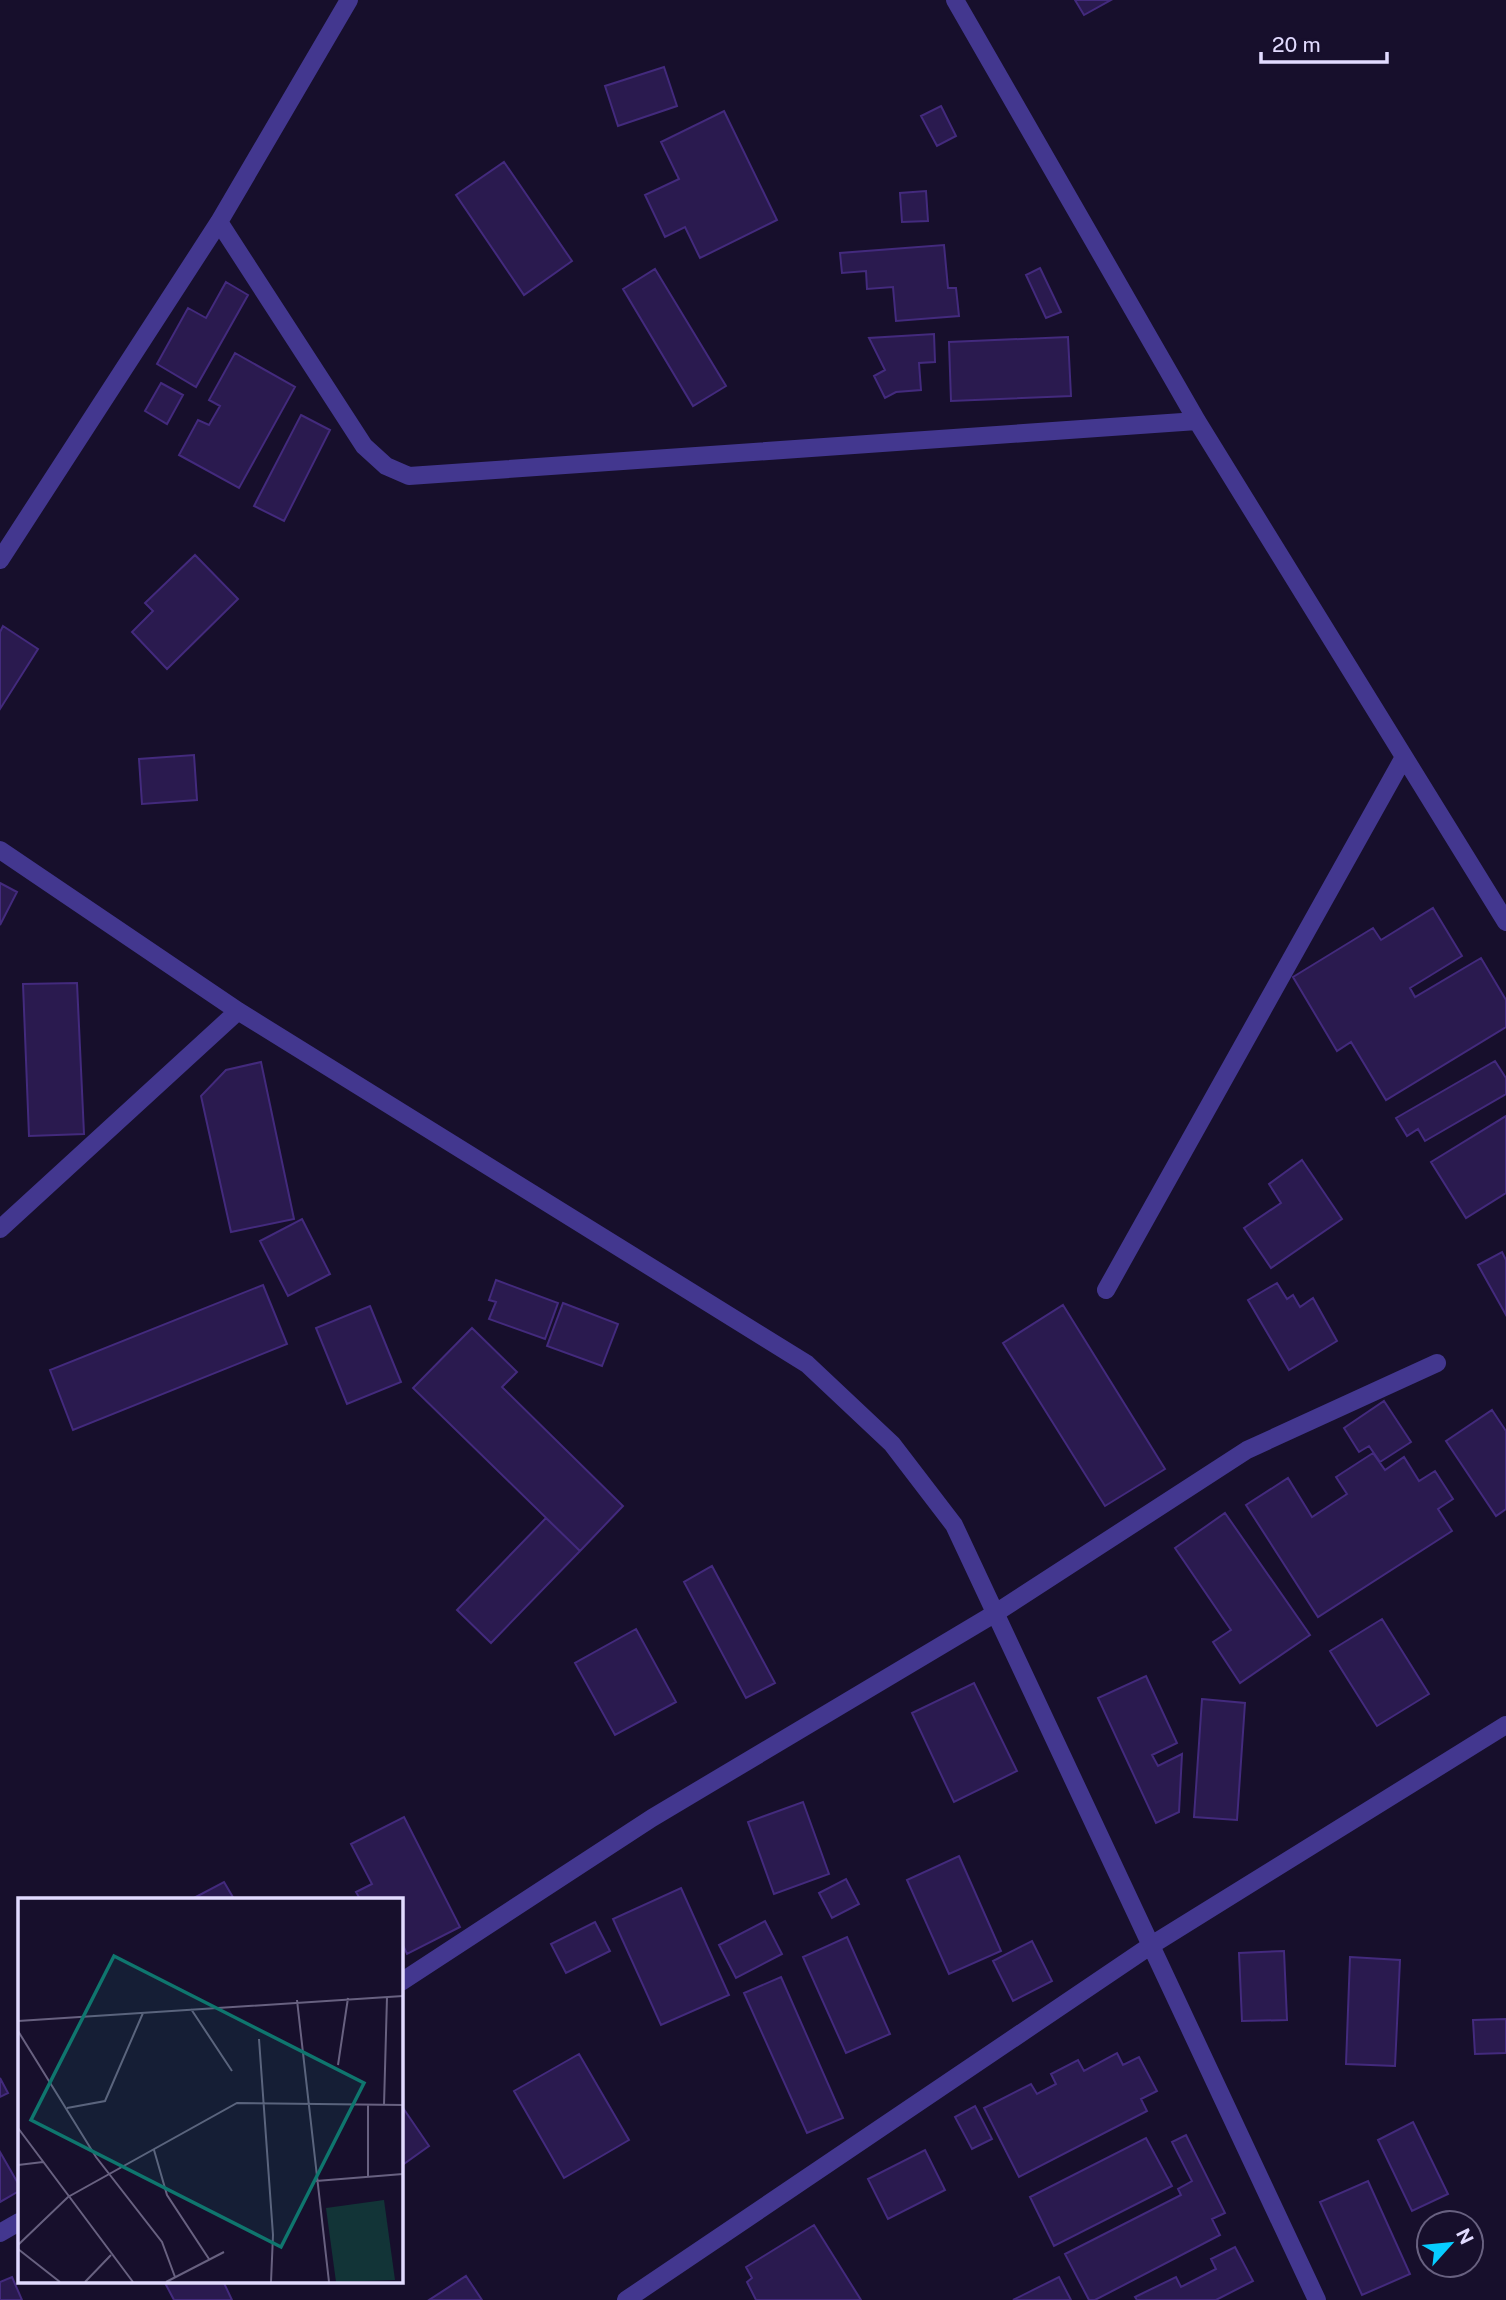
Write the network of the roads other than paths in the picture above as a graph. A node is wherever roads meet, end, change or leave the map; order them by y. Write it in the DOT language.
graph roads {
  1 [pos="349,0"];
  2 [pos="955,0"];
  3 [pos="219,222"];
  4 [pos="1197,421"];
  5 [pos="0,560"];
  6 [pos="1404,757"];
  7 [pos="0,850"];
  8 [pos="1506,922"];
  9 [pos="238,1011"];
  10 [pos="0,1229"];
  11 [pos="1105,1290"];
  12 [pos="1437,1363"];
  13 [pos="994,1614"];
  14 [pos="1506,1726"];
  15 [pos="1150,1946"];
  16 [pos="402,1981"];
  17 [pos="18,2223"];
  18 [pos="0,2233"];
  19 [pos="626,2300"];
  20 [pos="1317,2300"];
  1 -- 3 [label="street"];
  2 -- 4 [label="street"];
  3 -- 4 [label="street"];
  3 -- 5 [label="street"];
  4 -- 6 [label="street"];
  6 -- 8 [label="street"];
  6 -- 11 [label="street"];
  7 -- 9 [label="street"];
  9 -- 10 [label="street"];
  9 -- 13 [label="street"];
  12 -- 13 [label="street"];
  13 -- 15 [label="street"];
  13 -- 16 [label="street"];
  14 -- 15 [label="street"];
  15 -- 19 [label="street"];
  15 -- 20 [label="street"];
  17 -- 18 [label="street"];
}
